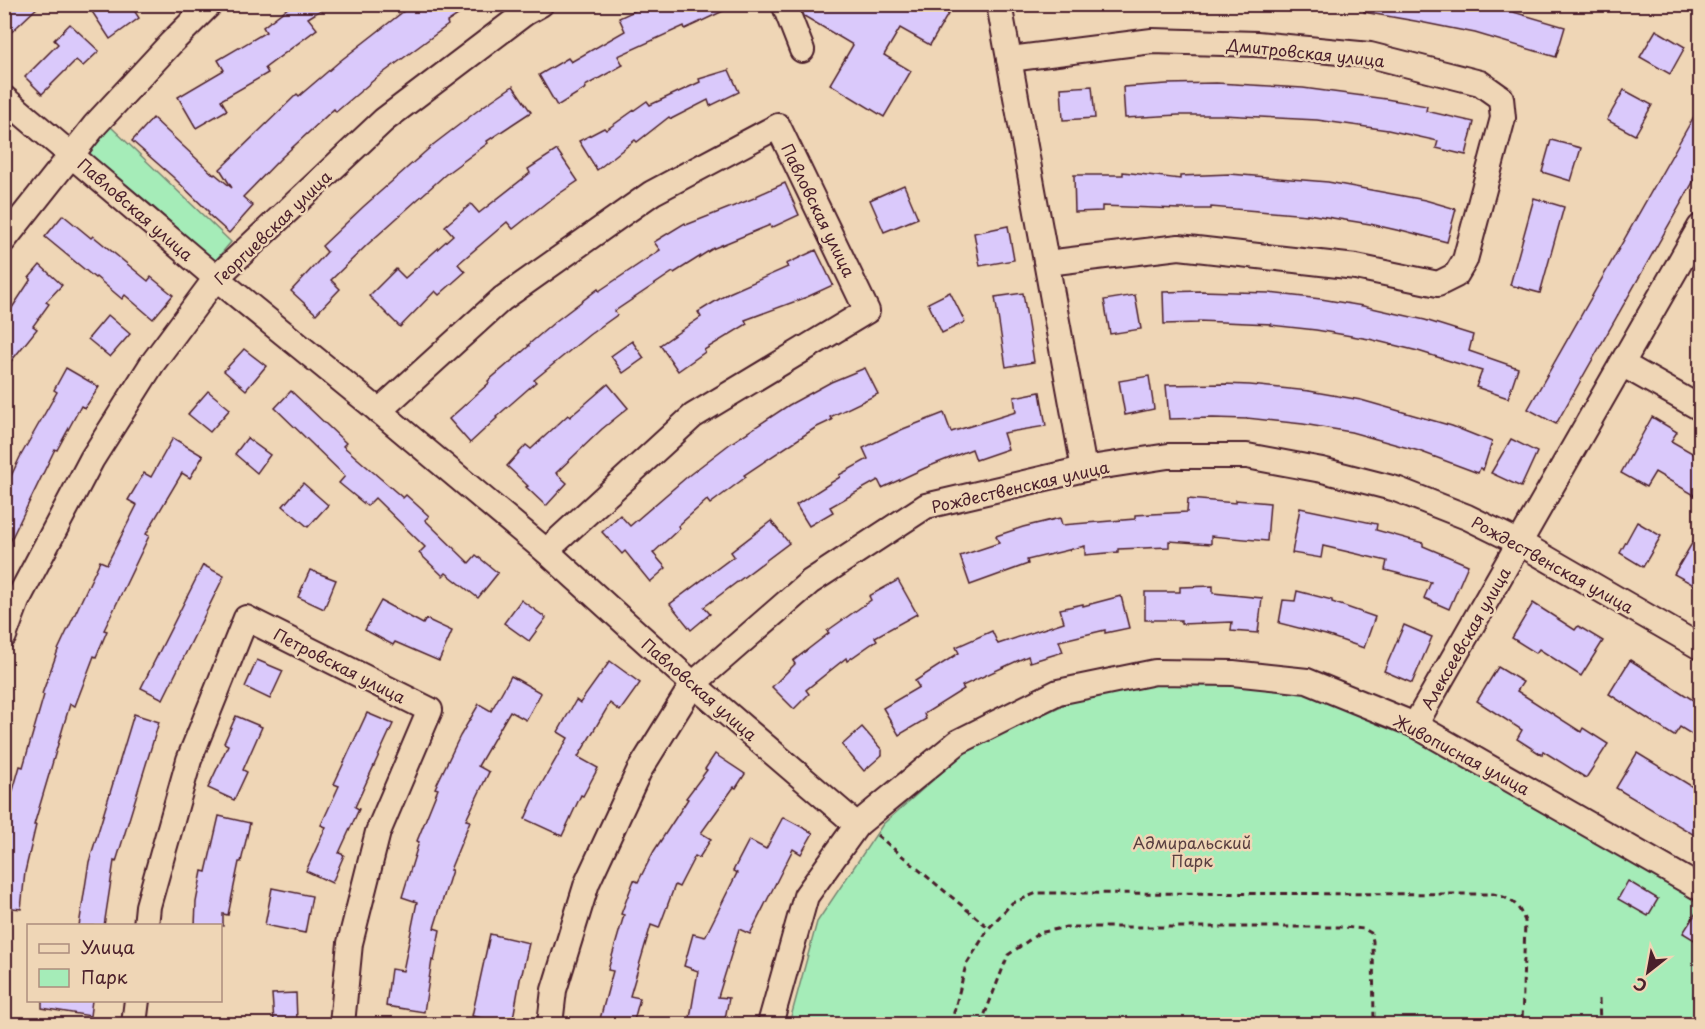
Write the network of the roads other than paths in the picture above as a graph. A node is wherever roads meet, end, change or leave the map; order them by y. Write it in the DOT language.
graph roads {
  1 [pos="210,4"];
  2 [pos="541,4"];
  3 [pos="784,4"];
  4 [pos="999,4"];
  5 [pos="802,50"];
  6 [pos="1009,58"];
  7 [pos="4,98"];
  8 [pos="72,154"];
  9 [pos="1701,227"];
  10 [pos="4,240"];
  11 [pos="1047,263"];
  12 [pos="216,278"];
  13 [pos="1622,363"];
  14 [pos="1701,408"];
  15 [pos="379,411"];
  16 [pos="1084,469"];
  17 [pos="1520,543"];
  18 [pos="546,551"];
  19 [pos="4,636"];
  20 [pos="1701,647"];
  21 [pos="693,684"];
  22 [pos="1415,725"];
  23 [pos="857,825"];
  24 [pos="1701,888"];
  25 [pos="146,924"];
  26 [pos="137,1002"];
  27 [pos="134,1024"];
  28 [pos="342,1024"];
  29 [pos="550,1024"];
  30 [pos="770,1024"];
  1 -- 8 [label="street"];
  2 -- 12 [label="street, Георгиевская улица"];
  3 -- 5 [label="street"];
  4 -- 6 [label="street"];
  6 -- 11 [label="street"];
  6 -- 11 [label="street, Дмитровская улица"];
  7 -- 8 [label="street, Павловская улица"];
  8 -- 10 [label="street"];
  8 -- 12 [label="street, Павловская улица"];
  9 -- 13 [label="street, Алексеевская улица"];
  11 -- 16 [label="street"];
  12 -- 15 [label="street, Павловская улица"];
  12 -- 19 [label="street, Георгиевская улица"];
  13 -- 14 [label="street"];
  13 -- 17 [label="street, Алексеевская улица"];
  15 -- 18 [label="street, Павловская улица"];
  15 -- 18 [label="street, Павловская улица"];
  16 -- 17 [label="street, Рождественская улица"];
  16 -- 21 [label="street, Рождественская улица"];
  17 -- 20 [label="street, Рождественская улица"];
  17 -- 22 [label="street, Алексеевская улица"];
  18 -- 21 [label="street, Павловская улица"];
  21 -- 23 [label="street, Павловская улица"];
  21 -- 29 [label="street, Рождественская улица"];
  22 -- 23 [label="street, Живописная улица"];
  22 -- 24 [label="street, Живописная улица"];
  23 -- 30 [label="street, Живописная улица"];
  25 -- 28 [label="street, Петровская улица"];
  26 -- 27 [label="street"];
}
